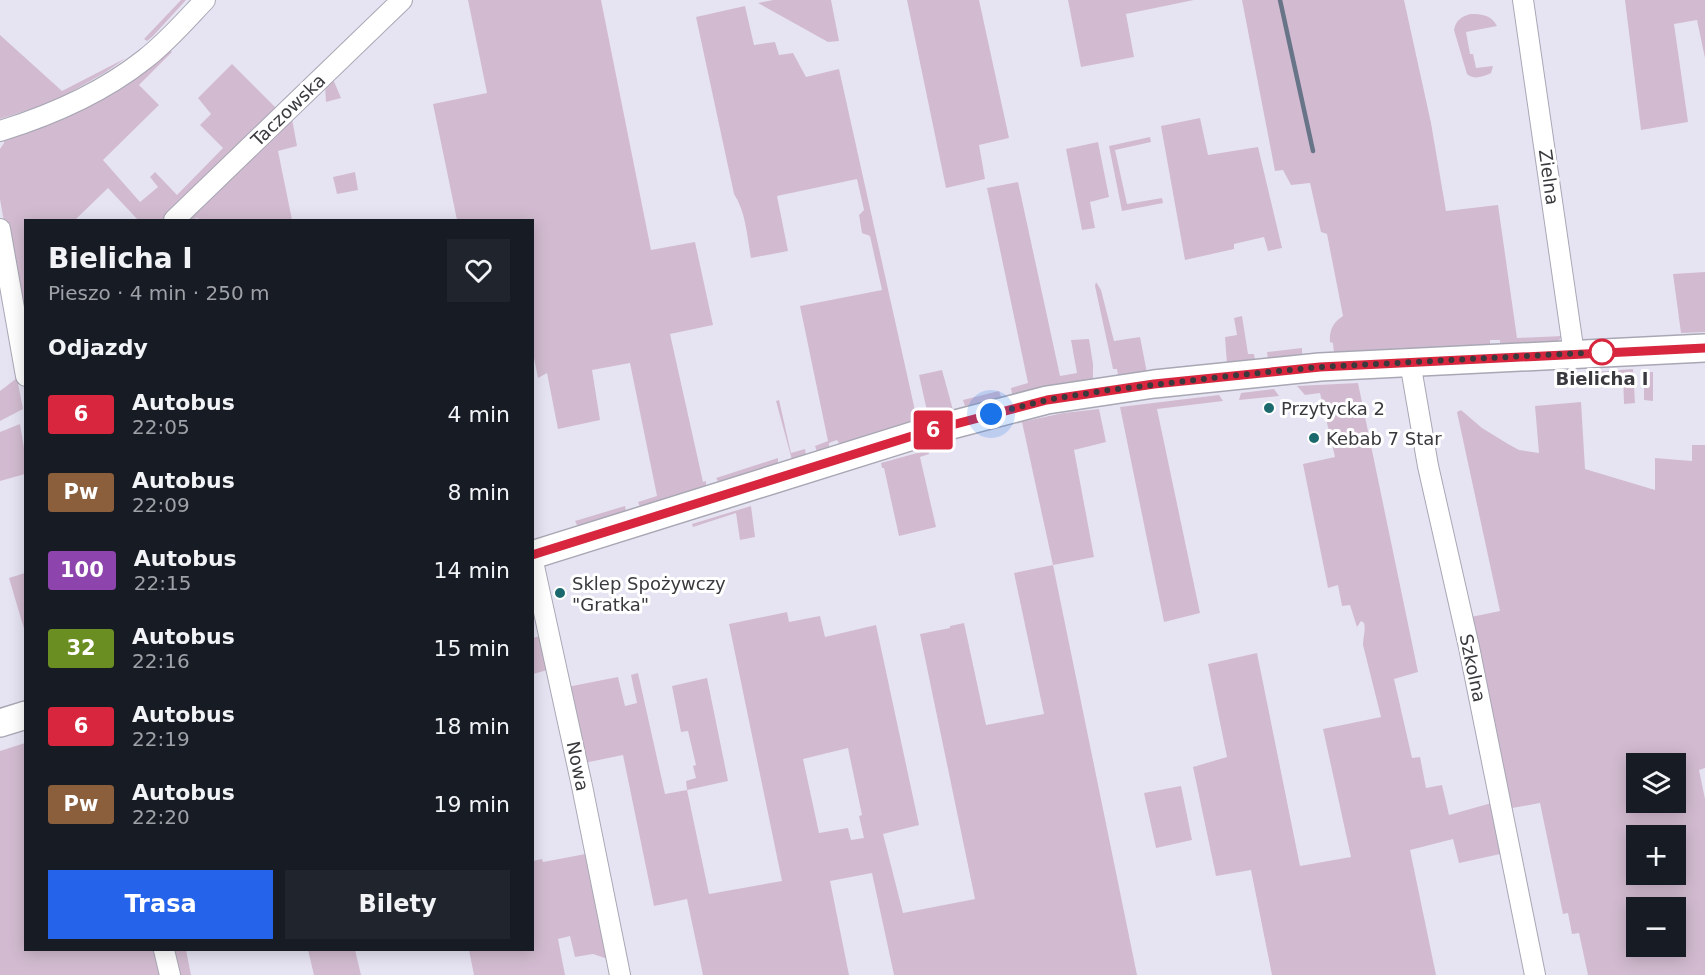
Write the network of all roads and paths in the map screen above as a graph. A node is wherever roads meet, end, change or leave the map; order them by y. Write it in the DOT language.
graph roads {
  1 [pos="205,0"];
  2 [pos="402,0"];
  3 [pos="1523,0"];
  4 [pos="0,131"];
  5 [pos="175,219"];
  6 [pos="0,229"];
  7 [pos="1705,348"];
  8 [pos="1574,354"];
  9 [pos="24,362"];
  10 [pos="1410,362"];
  11 [pos="534,555"];
  12 [pos="534,565"];
  13 [pos="24,716"];
  14 [pos="0,723"];
  15 [pos="164,951"];
  16 [pos="170,975"];
  17 [pos="620,975"];
  18 [pos="1535,975"];
  1 -- 4 [label="street"];
  2 -- 5 [label="street, Taczowska"];
  3 -- 8 [label="street, Zielna"];
  6 -- 9 [label="street"];
  7 -- 8 [label="main road"];
  8 -- 10 [label="main road"];
  10 -- 11 [label="main road"];
  10 -- 18 [label="street, Szkolna"];
  12 -- 17 [label="street, Nowa"];
  13 -- 14 [label="main road"];
  15 -- 16 [label="street"];
}
